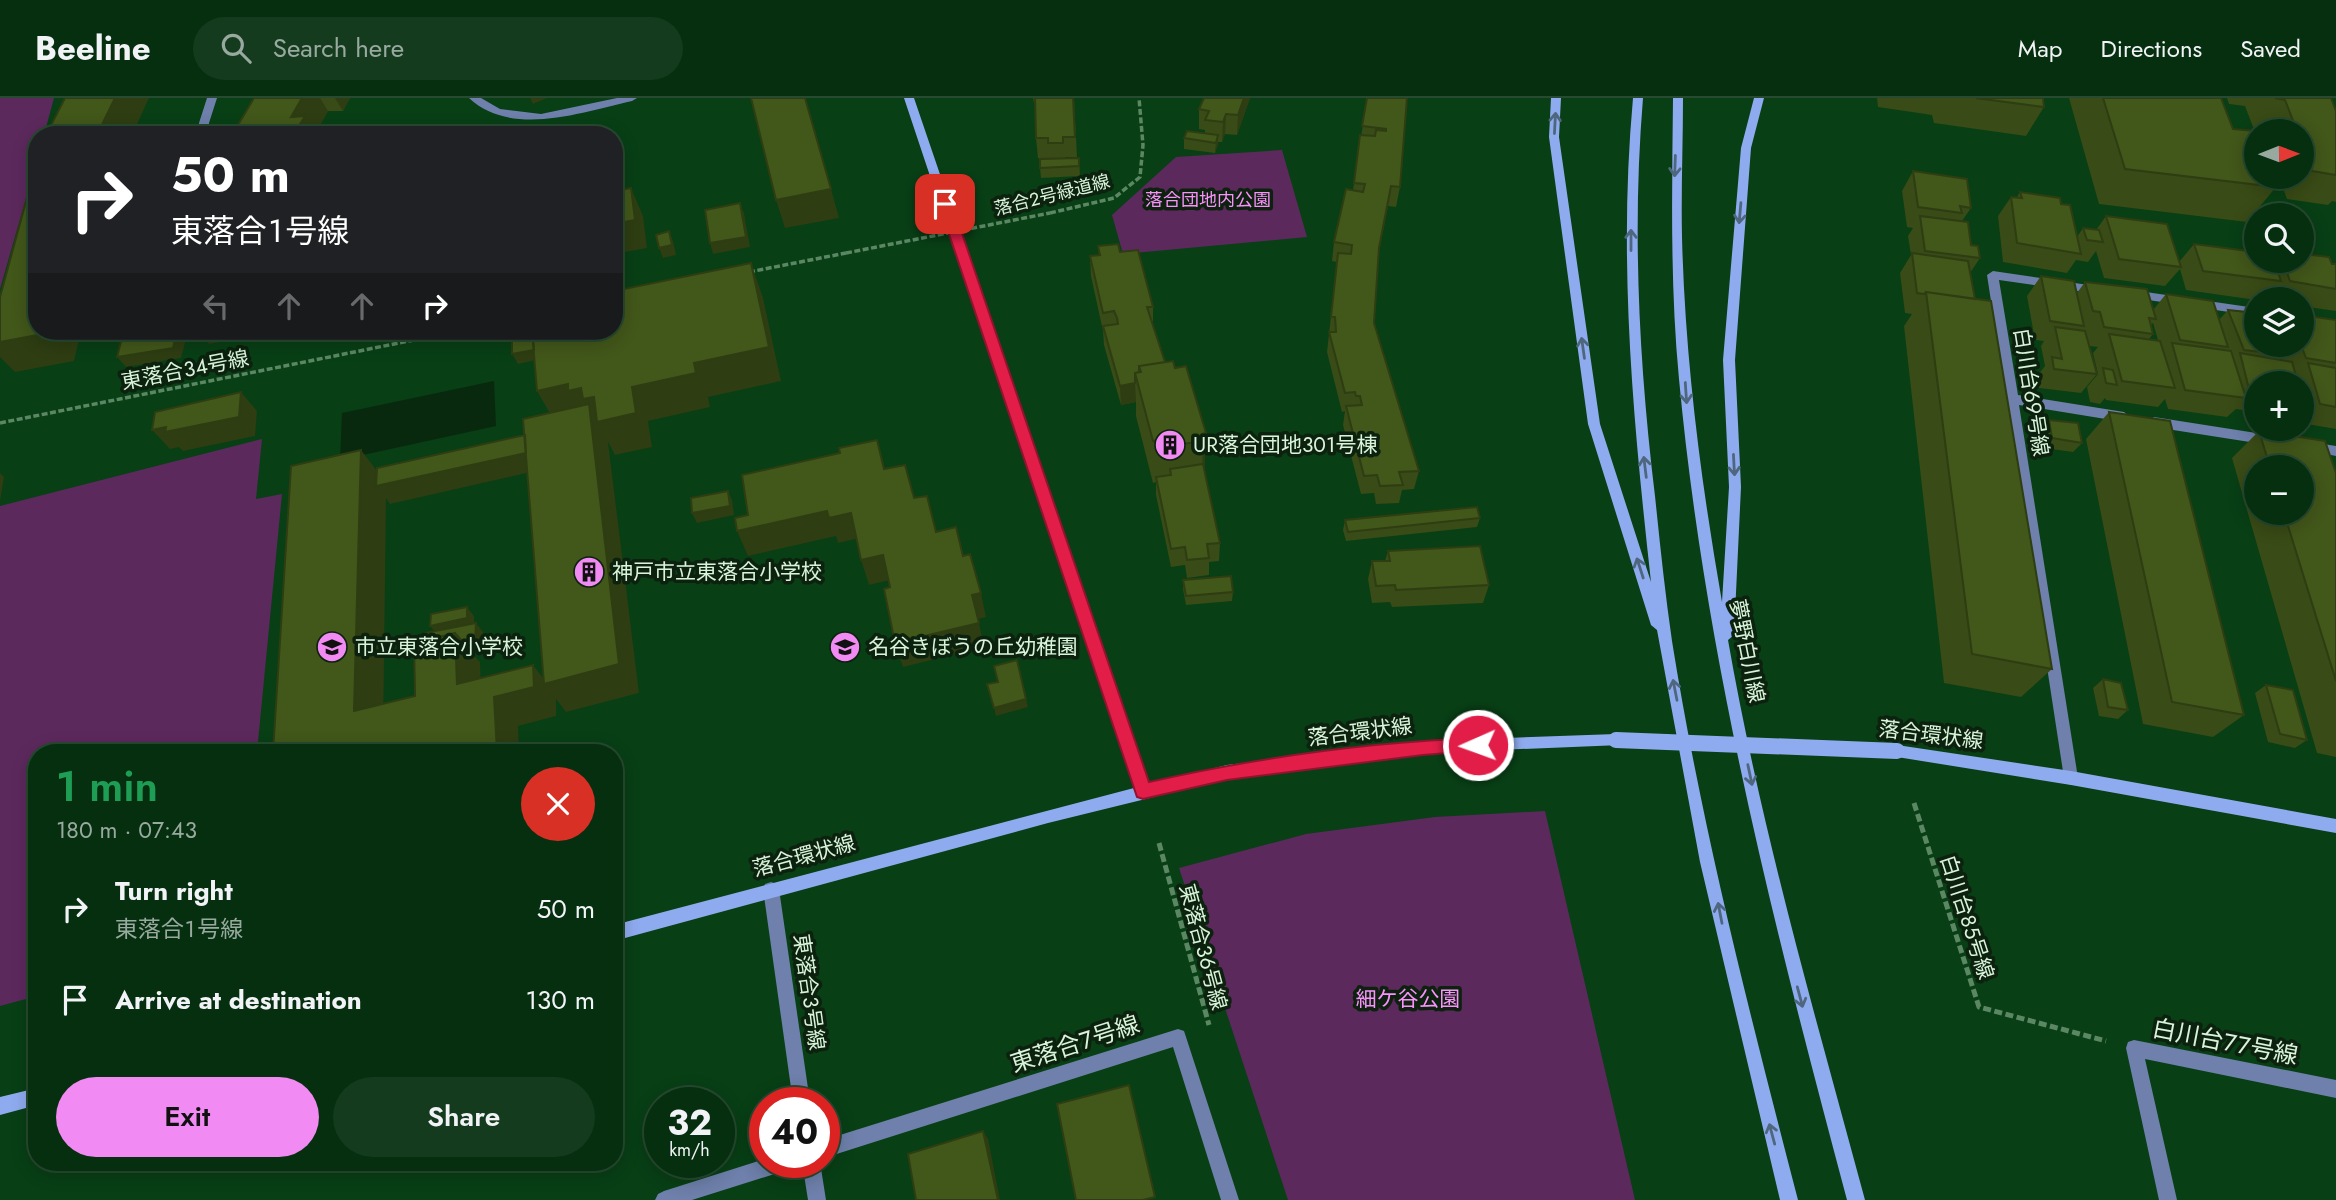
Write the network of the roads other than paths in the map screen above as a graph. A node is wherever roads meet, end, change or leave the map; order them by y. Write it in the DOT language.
graph roads {
  1 [pos="212,98"];
  2 [pos="474,98"];
  3 [pos="632,98"];
  4 [pos="909,98"];
  5 [pos="1556,98"];
  6 [pos="1638,98"];
  7 [pos="1678,98"];
  8 [pos="1759,98"];
  9 [pos="204,126"];
  10 [pos="2244,310"];
  11 [pos="2012,400"];
  12 [pos="2336,451"];
  13 [pos="1668,656"];
  14 [pos="1726,660"];
  15 [pos="2071,778"];
  16 [pos="1143,791"];
  17 [pos="2336,826"];
  18 [pos="771,888"];
  19 [pos="623,930"];
  20 [pos="800,1087"];
  21 [pos="2336,1089"];
  22 [pos="28,1098"];
  23 [pos="0,1106"];
  24 [pos="840,1144"];
  25 [pos="749,1173"];
  26 [pos="814,1178"];
  27 [pos="2167,1195"];
  28 [pos="664,1200"];
  29 [pos="817,1200"];
  30 [pos="1230,1200"];
  31 [pos="1789,1200"];
  32 [pos="1856,1200"];
  1 -- 9 [label="street"];
  2 -- 3 [label="street"];
  4 -- 16 [label="street"];
  13 -- 5 [label="street, one-way"];
  13 -- 6 [label="street, one-way"];
  7 -- 14 [label="street, 夢野白川線, one-way"];
  8 -- 14 [label="street, one-way"];
  10 -- 11 [label="street, 白川台６９号線"];
  11 -- 12 [label="street"];
  11 -- 15 [label="street, 白川台６９号線"];
  31 -- 13 [label="street, one-way"];
  14 -- 32 [label="street, 夢野白川線, one-way"];
  15 -- 16 [label="street, 落合環状線, bridge"];
  15 -- 17 [label="street, 落合環状線"];
  16 -- 18 [label="street, 落合環状線"];
  18 -- 19 [label="street, 落合環状線"];
  18 -- 20 [label="street, 東落合３号線"];
  21 -- 27 [label="street, 白川台７７号線"];
  22 -- 23 [label="street"];
  24 -- 30 [label="street, 東落合７号線"];
  25 -- 28 [label="street"];
  26 -- 29 [label="street"];
}
